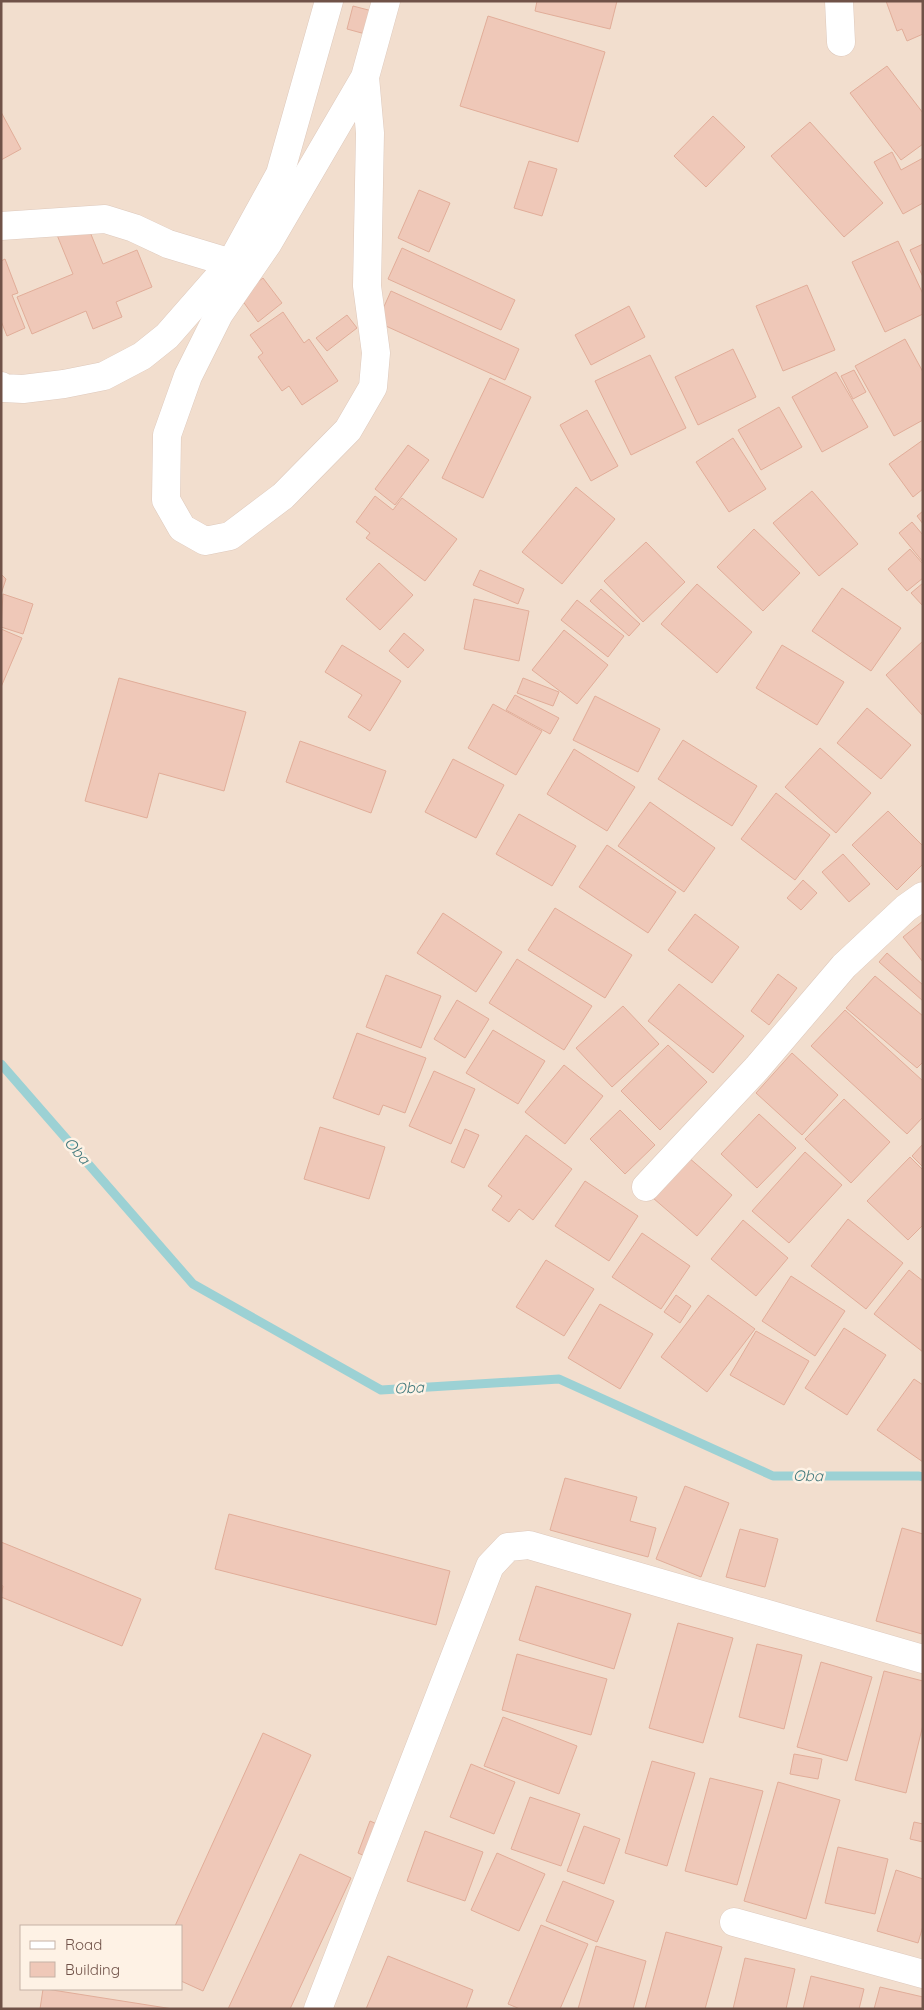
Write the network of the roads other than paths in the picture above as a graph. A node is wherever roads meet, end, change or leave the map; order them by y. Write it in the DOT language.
graph roads {
  1 [pos="329,1"];
  2 [pos="386,1"];
  3 [pos="840,1"];
  4 [pos="841,42"];
  5 [pos="365,77"];
  6 [pos="1,226"];
  7 [pos="230,263"];
  8 [pos="1,386"];
  9 [pos="923,896"];
  10 [pos="646,1187"];
  11 [pos="923,1660"];
  12 [pos="734,1922"];
  13 [pos="923,1974"];
  14 [pos="318,2009"];
  1 -- 7 [label="street"];
  2 -- 5 [label="street"];
  3 -- 4 [label="street"];
  5 -- 5 [label="street"];
  6 -- 7 [label="street"];
  7 -- 8 [label="street"];
  9 -- 10 [label="street"];
  11 -- 14 [label="street"];
  12 -- 13 [label="street"];
}
